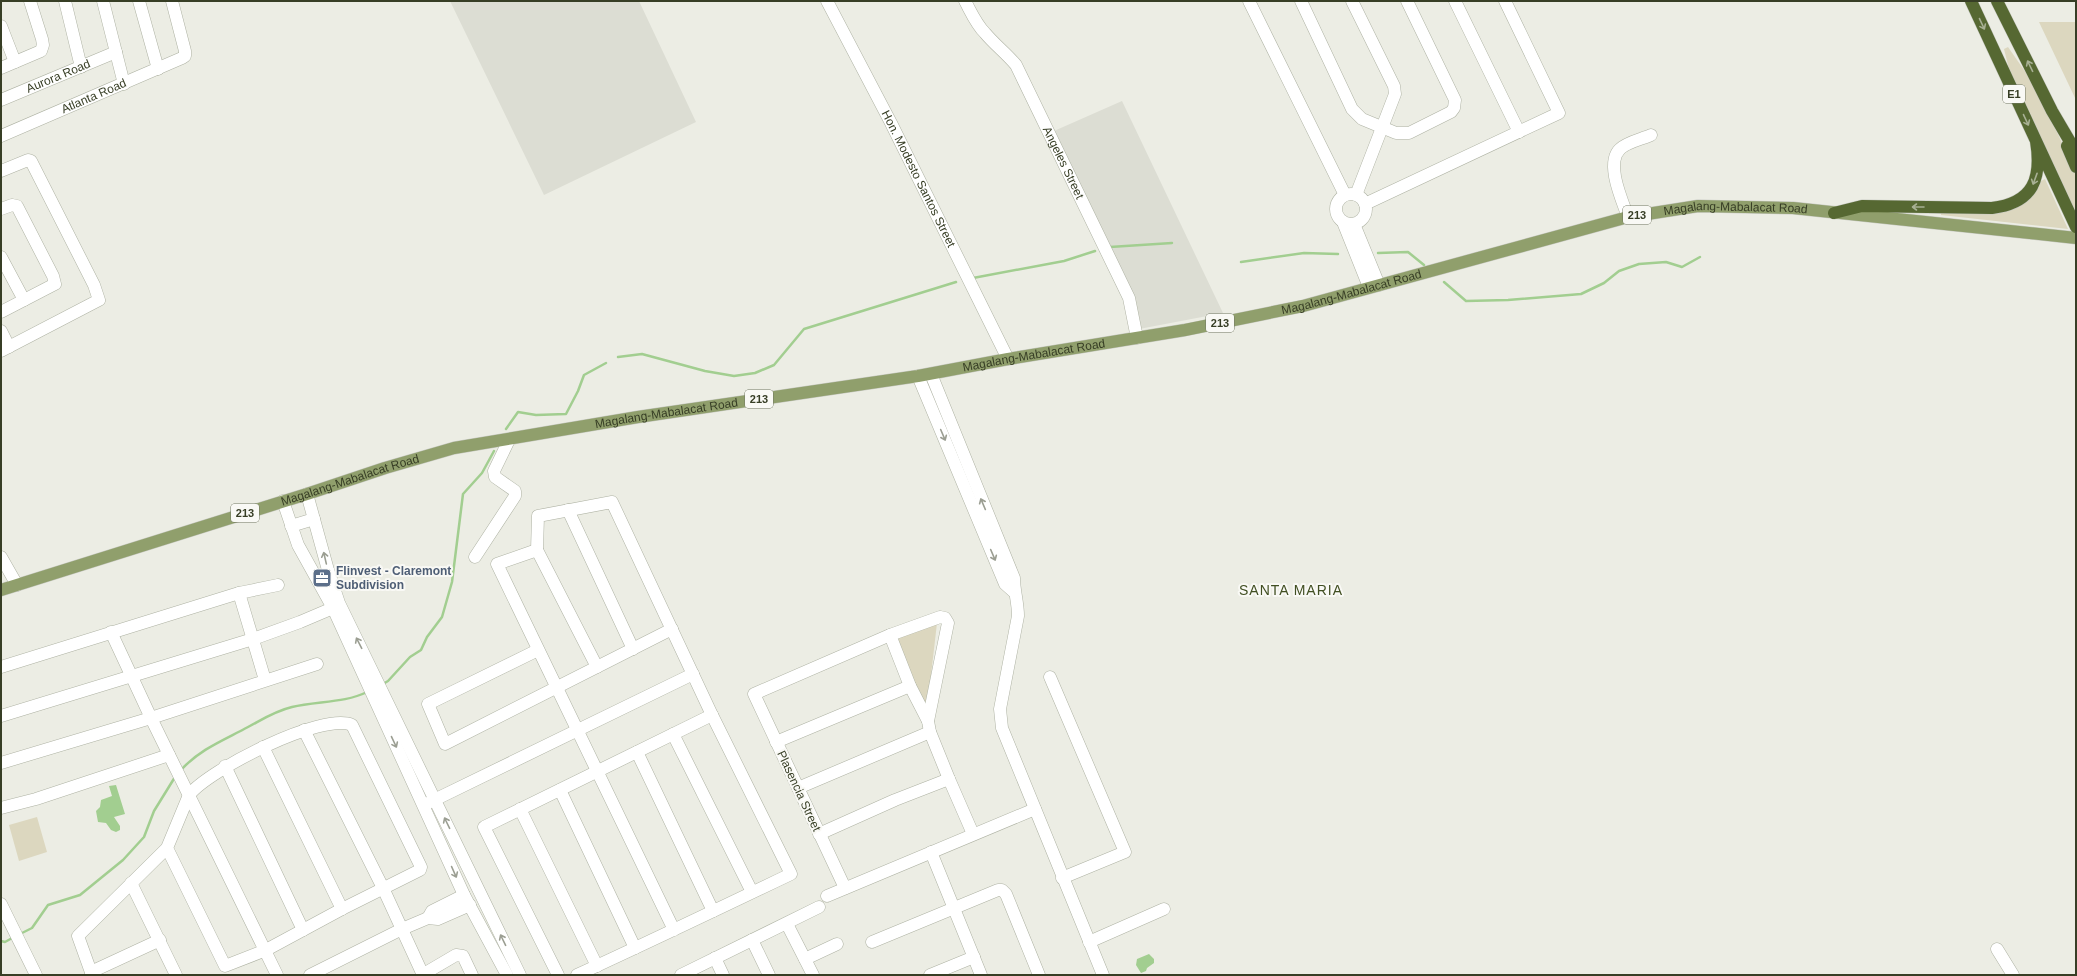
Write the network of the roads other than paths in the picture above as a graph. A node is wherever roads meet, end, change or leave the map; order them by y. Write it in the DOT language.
graph roads {
  1 [pos="30,1"];
  2 [pos="65,1"];
  3 [pos="103,1"];
  4 [pos="139,1"];
  5 [pos="172,1"];
  6 [pos="827,1"];
  7 [pos="965,1"];
  8 [pos="1249,1"];
  9 [pos="1301,1"];
  10 [pos="1352,1"];
  11 [pos="1407,1"];
  12 [pos="1455,1"];
  13 [pos="1505,1"];
  14 [pos="1971,1"];
  15 [pos="1997,1"];
  16 [pos="1,26"];
  17 [pos="116,52"];
  18 [pos="15,62"];
  19 [pos="81,66"];
  20 [pos="1,68"];
  21 [pos="158,69"];
  22 [pos="124,84"];
  23 [pos="1,100"];
  24 [pos="2052,111"];
  25 [pos="1384,127"];
  26 [pos="1518,132"];
  27 [pos="1651,135"];
  28 [pos="1,136"];
  29 [pos="2036,141"];
  30 [pos="2076,152"];
  31 [pos="2076,167"];
  32 [pos="1,171"];
  33 [pos="1355,198"];
  34 [pos="1,210"];
  35 [pos="1834,213"];
  36 [pos="1628,216"];
  37 [pos="1348,223"];
  38 [pos="2076,227"];
  39 [pos="2076,238"];
  40 [pos="1,256"];
  41 [pos="1372,281"];
  42 [pos="24,300"];
  43 [pos="1,312"];
  44 [pos="1,332"];
  45 [pos="1137,338"];
  46 [pos="5,349"];
  47 [pos="1008,358"];
  48 [pos="931,374"];
  49 [pos="918,376"];
  50 [pos="932,392"];
  51 [pos="509,440"];
  52 [pos="307,494"];
  53 [pos="283,501"];
  54 [pos="568,510"];
  55 [pos="314,519"];
  56 [pos="291,526"];
  57 [pos="537,550"];
  58 [pos="1,557"];
  59 [pos="476,557"];
  60 [pos="17,585"];
  61 [pos="278,585"];
  62 [pos="1,590"];
  63 [pos="239,594"];
  64 [pos="336,606"];
  65 [pos="672,629"];
  66 [pos="111,632"];
  67 [pos="890,635"];
  68 [pos="253,639"];
  69 [pos="633,649"];
  70 [pos="538,650"];
  71 [pos="317,664"];
  72 [pos="1,667"];
  73 [pos="596,667"];
  74 [pos="693,674"];
  75 [pos="132,675"];
  76 [pos="1050,677"];
  77 [pos="265,680"];
  78 [pos="910,686"];
  79 [pos="556,688"];
  80 [pos="377,692"];
  81 [pos="712,715"];
  82 [pos="1,716"];
  83 [pos="151,718"];
  84 [pos="396,718"];
  85 [pos="384,722"];
  86 [pos="929,726"];
  87 [pos="304,730"];
  88 [pos="577,730"];
  89 [pos="673,734"];
  90 [pos="776,742"];
  91 [pos="264,747"];
  92 [pos="637,752"];
  93 [pos="171,759"];
  94 [pos="1,763"];
  95 [pos="225,766"];
  96 [pos="598,771"];
  97 [pos="949,779"];
  98 [pos="798,788"];
  99 [pos="560,790"];
  100 [pos="189,795"];
  101 [pos="436,800"];
  102 [pos="424,805"];
  103 [pos="1,808"];
  104 [pos="1035,808"];
  105 [pos="520,810"];
  106 [pos="819,834"];
  107 [pos="973,834"];
  108 [pos="166,848"];
  109 [pos="931,852"];
  110 [pos="1062,878"];
  111 [pos="131,883"];
  112 [pos="383,888"];
  113 [pos="845,888"];
  114 [pos="752,892"];
  115 [pos="826,896"];
  116 [pos="467,900"];
  117 [pos="1,904"];
  118 [pos="819,907"];
  119 [pos="954,908"];
  120 [pos="1164,908"];
  121 [pos="342,909"];
  122 [pos="713,911"];
  123 [pos="787,924"];
  124 [pos="402,929"];
  125 [pos="303,930"];
  126 [pos="674,930"];
  127 [pos="160,940"];
  128 [pos="752,940"];
  129 [pos="872,942"];
  130 [pos="1088,942"];
  131 [pos="837,944"];
  132 [pos="635,948"];
  133 [pos="1997,949"];
  134 [pos="266,950"];
  135 [pos="974,957"];
  136 [pos="715,958"];
  137 [pos="805,959"];
  138 [pos="597,966"];
  139 [pos="91,973"];
  140 [pos="36,975"];
  141 [pos="176,975"];
  142 [pos="277,975"];
  143 [pos="310,975"];
  144 [pos="423,975"];
  145 [pos="472,975"];
  146 [pos="507,975"];
  147 [pos="520,975"];
  148 [pos="558,975"];
  149 [pos="577,975"];
  150 [pos="681,975"];
  151 [pos="723,975"];
  152 [pos="769,975"];
  153 [pos="813,975"];
  154 [pos="930,975"];
  155 [pos="981,975"];
  156 [pos="1039,975"];
  157 [pos="1103,975"];
  158 [pos="2013,975"];
  1 -- 18 [label="street"];
  2 -- 19 [label="street"];
  3 -- 17 [label="street"];
  4 -- 21 [label="street"];
  5 -- 21 [label="street, Atlanta Road"];
  6 -- 47 [label="street, Hon. Modesto Santos Street"];
  7 -- 45 [label="street, Angeles Street"];
  8 -- 33 [label="street"];
  9 -- 25 [label="street"];
  10 -- 25 [label="street"];
  11 -- 25 [label="street"];
  12 -- 26 [label="street"];
  13 -- 26 [label="street"];
  14 -- 29 [label="highway, E1, one-way"];
  24 -- 15 [label="highway, E1, one-way"];
  16 -- 18 [label="street"];
  17 -- 19 [label="street, Aurora Road"];
  17 -- 22 [label="street"];
  18 -- 20 [label="street"];
  19 -- 23 [label="street, Aurora Road"];
  21 -- 22 [label="street, Atlanta Road"];
  22 -- 28 [label="street, Atlanta Road"];
  24 -- 30 [label="highway"];
  24 -- 31 [label="highway"];
  25 -- 33 [label="street"];
  26 -- 33 [label="street"];
  27 -- 36 [label="street"];
  29 -- 35 [label="highway, one-way"];
  29 -- 38 [label="highway"];
  32 -- 46 [label="street"];
  33 -- 37 [label="street"];
  33 -- 37 [label="street"];
  34 -- 42 [label="street"];
  35 -- 36 [label="main road, Magalang-Mabalacat Road / 213"];
  35 -- 39 [label="main road, Magalang-Mabalacat Road / 213"];
  36 -- 41 [label="main road, Magalang-Mabalacat Road / 213"];
  37 -- 41 [label="street"];
  40 -- 42 [label="street"];
  41 -- 45 [label="main road, Magalang-Mabalacat Road / 213"];
  42 -- 43 [label="street"];
  44 -- 46 [label="street"];
  45 -- 47 [label="main road, Magalang-Mabalacat Road / 213"];
  47 -- 48 [label="main road, Magalang-Mabalacat Road / 213"];
  48 -- 49 [label="main road, Magalang-Mabalacat Road / 213"];
  48 -- 50 [label="street"];
  49 -- 50 [label="street"];
  49 -- 51 [label="main road, Magalang-Mabalacat Road / 213"];
  50 -- 104 [label="street"];
  51 -- 52 [label="main road, Magalang-Mabalacat Road / 213"];
  51 -- 59 [label="street"];
  52 -- 53 [label="main road, Magalang-Mabalacat Road / 213"];
  52 -- 55 [label="street"];
  53 -- 56 [label="street"];
  53 -- 60 [label="main road, Magalang-Mabalacat Road / 213"];
  54 -- 57 [label="street"];
  54 -- 65 [label="street"];
  54 -- 69 [label="street"];
  55 -- 56 [label="street"];
  64 -- 55 [label="street, one-way"];
  56 -- 64 [label="street"];
  57 -- 70 [label="street"];
  57 -- 73 [label="street"];
  58 -- 60 [label="street"];
  60 -- 62 [label="main road, Magalang-Mabalacat Road / 213"];
  61 -- 63 [label="street"];
  63 -- 66 [label="street"];
  63 -- 68 [label="street"];
  64 -- 68 [label="street"];
  64 -- 80 [label="street"];
  65 -- 69 [label="street"];
  65 -- 74 [label="street"];
  66 -- 72 [label="street"];
  66 -- 75 [label="street"];
  67 -- 78 [label="street"];
  67 -- 86 [label="street"];
  67 -- 90 [label="street, Plasencia Street"];
  68 -- 75 [label="street"];
  68 -- 77 [label="street"];
  69 -- 73 [label="street"];
  70 -- 79 [label="street"];
  70 -- 79 [label="street"];
  71 -- 77 [label="street"];
  73 -- 79 [label="street"];
  74 -- 81 [label="street"];
  74 -- 88 [label="street"];
  75 -- 82 [label="street"];
  75 -- 83 [label="street"];
  76 -- 110 [label="street"];
  77 -- 83 [label="street"];
  78 -- 86 [label="street"];
  78 -- 90 [label="street"];
  79 -- 88 [label="street"];
  80 -- 84 [label="street"];
  80 -- 85 [label="street"];
  81 -- 89 [label="street"];
  81 -- 114 [label="street"];
  83 -- 93 [label="street"];
  83 -- 94 [label="street"];
  84 -- 85 [label="street"];
  84 -- 101 [label="street"];
  85 -- 102 [label="street, one-way"];
  86 -- 97 [label="street"];
  86 -- 98 [label="street"];
  87 -- 91 [label="street"];
  87 -- 112 [label="street"];
  87 -- 112 [label="street"];
  88 -- 96 [label="street"];
  88 -- 101 [label="street"];
  89 -- 92 [label="street"];
  89 -- 114 [label="street"];
  90 -- 98 [label="street, Plasencia Street"];
  91 -- 95 [label="street"];
  91 -- 121 [label="street"];
  92 -- 96 [label="street"];
  92 -- 122 [label="street"];
  93 -- 100 [label="street"];
  93 -- 103 [label="street"];
  95 -- 100 [label="street"];
  95 -- 125 [label="street"];
  96 -- 99 [label="street"];
  96 -- 126 [label="street"];
  97 -- 106 [label="street"];
  97 -- 107 [label="street"];
  98 -- 106 [label="street, Plasencia Street"];
  99 -- 105 [label="street"];
  99 -- 132 [label="street"];
  100 -- 108 [label="street"];
  100 -- 134 [label="street"];
  101 -- 102 [label="street"];
  147 -- 101 [label="street, one-way"];
  102 -- 116 [label="street, one-way"];
  104 -- 107 [label="street"];
  104 -- 110 [label="street"];
  105 -- 138 [label="street"];
  105 -- 148 [label="street"];
  106 -- 113 [label="street, Plasencia Street"];
  107 -- 109 [label="street"];
  108 -- 111 [label="street"];
  108 -- 134 [label="street"];
  109 -- 113 [label="street"];
  109 -- 119 [label="street"];
  110 -- 130 [label="street"];
  111 -- 127 [label="street"];
  111 -- 139 [label="street"];
  112 -- 121 [label="street"];
  112 -- 124 [label="street"];
  113 -- 115 [label="street"];
  114 -- 122 [label="street"];
  116 -- 124 [label="street"];
  116 -- 146 [label="street"];
  117 -- 140 [label="street"];
  118 -- 123 [label="street"];
  119 -- 129 [label="street"];
  119 -- 135 [label="street"];
  119 -- 156 [label="street"];
  120 -- 130 [label="street"];
  121 -- 125 [label="street"];
  122 -- 126 [label="street"];
  123 -- 128 [label="street"];
  123 -- 137 [label="street"];
  124 -- 143 [label="street"];
  124 -- 144 [label="street"];
  125 -- 134 [label="street"];
  126 -- 132 [label="street"];
  127 -- 139 [label="street"];
  127 -- 141 [label="street"];
  128 -- 136 [label="street"];
  128 -- 152 [label="street"];
  130 -- 157 [label="street"];
  131 -- 137 [label="street"];
  132 -- 138 [label="street"];
  133 -- 158 [label="street"];
  134 -- 142 [label="street"];
  135 -- 154 [label="street"];
  135 -- 155 [label="street"];
  136 -- 150 [label="street"];
  136 -- 151 [label="street"];
  137 -- 153 [label="street"];
  138 -- 149 [label="street"];
  144 -- 145 [label="street"];
}
